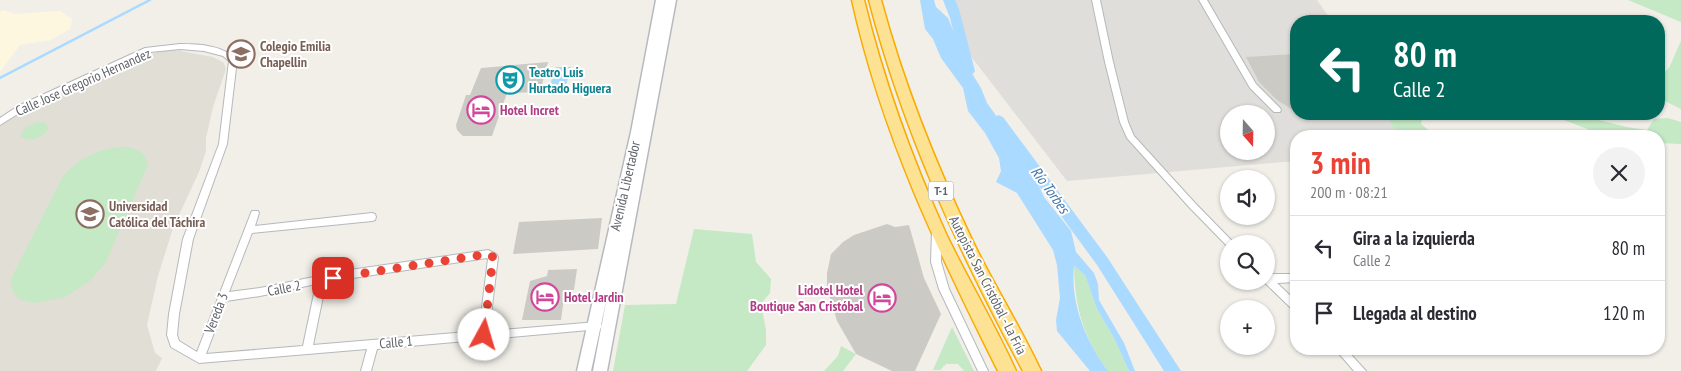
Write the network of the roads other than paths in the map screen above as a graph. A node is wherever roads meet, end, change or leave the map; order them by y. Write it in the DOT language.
graph roads {
  1 [pos="661,0"];
  2 [pos="671,0"];
  3 [pos="858,0"];
  4 [pos="875,0"];
  5 [pos="1096,0"];
  6 [pos="1203,0"];
  7 [pos="1277,110"];
  8 [pos="0,122"];
  9 [pos="255,212"];
  10 [pos="372,217"];
  11 [pos="249,230"];
  12 [pos="937,231"];
  13 [pos="1222,235"];
  14 [pos="1275,278"];
  15 [pos="1290,278"];
  16 [pos="322,280"];
  17 [pos="1275,286"];
  18 [pos="223,296"];
  19 [pos="1290,301"];
  20 [pos="594,326"];
  21 [pos="609,326"];
  22 [pos="484,335"];
  23 [pos="373,345"];
  24 [pos="306,351"];
  25 [pos="1346,355"];
  26 [pos="199,359"];
  27 [pos="366,371"];
  28 [pos="584,371"];
  29 [pos="600,371"];
  30 [pos="983,371"];
  31 [pos="1007,371"];
  32 [pos="1032,371"];
  33 [pos="1361,371"];
  1 -- 20 [label="main road, Avenida Libertador"];
  2 -- 21 [label="main road, Avenida Libertador"];
  3 -- 12 [label="highway, Autopista San Cristóbal - La Fría / T-1"];
  4 -- 32 [label="highway, Autopista San Cristóbal - La Fría / T-1"];
  5 -- 13 [label="street"];
  6 -- 7 [label="street"];
  8 -- 26 [label="street, Calle Jose Gregorio Hernandez"];
  9 -- 11 [label="street, Vereda 3"];
  10 -- 11 [label="street"];
  11 -- 18 [label="street, Vereda 3"];
  12 -- 30 [label="street"];
  12 -- 31 [label="highway, Autopista San Cristóbal - La Fría / T-1"];
  14 -- 15 [label="street"];
  16 -- 18 [label="street, Calle 2"];
  16 -- 22 [label="street, Calle 2"];
  16 -- 24 [label="street"];
  17 -- 19 [label="street"];
  18 -- 26 [label="street, Vereda 3"];
  20 -- 21 [label="street, Calle 1"];
  20 -- 22 [label="street, Calle 1"];
  20 -- 28 [label="main road, Avenida Libertador"];
  21 -- 29 [label="main road, Avenida Libertador"];
  22 -- 23 [label="street, Calle 1"];
  23 -- 24 [label="street, Calle 1"];
  23 -- 27 [label="street"];
  24 -- 26 [label="street, Calle 1"];
  25 -- 33 [label="street"];
}
